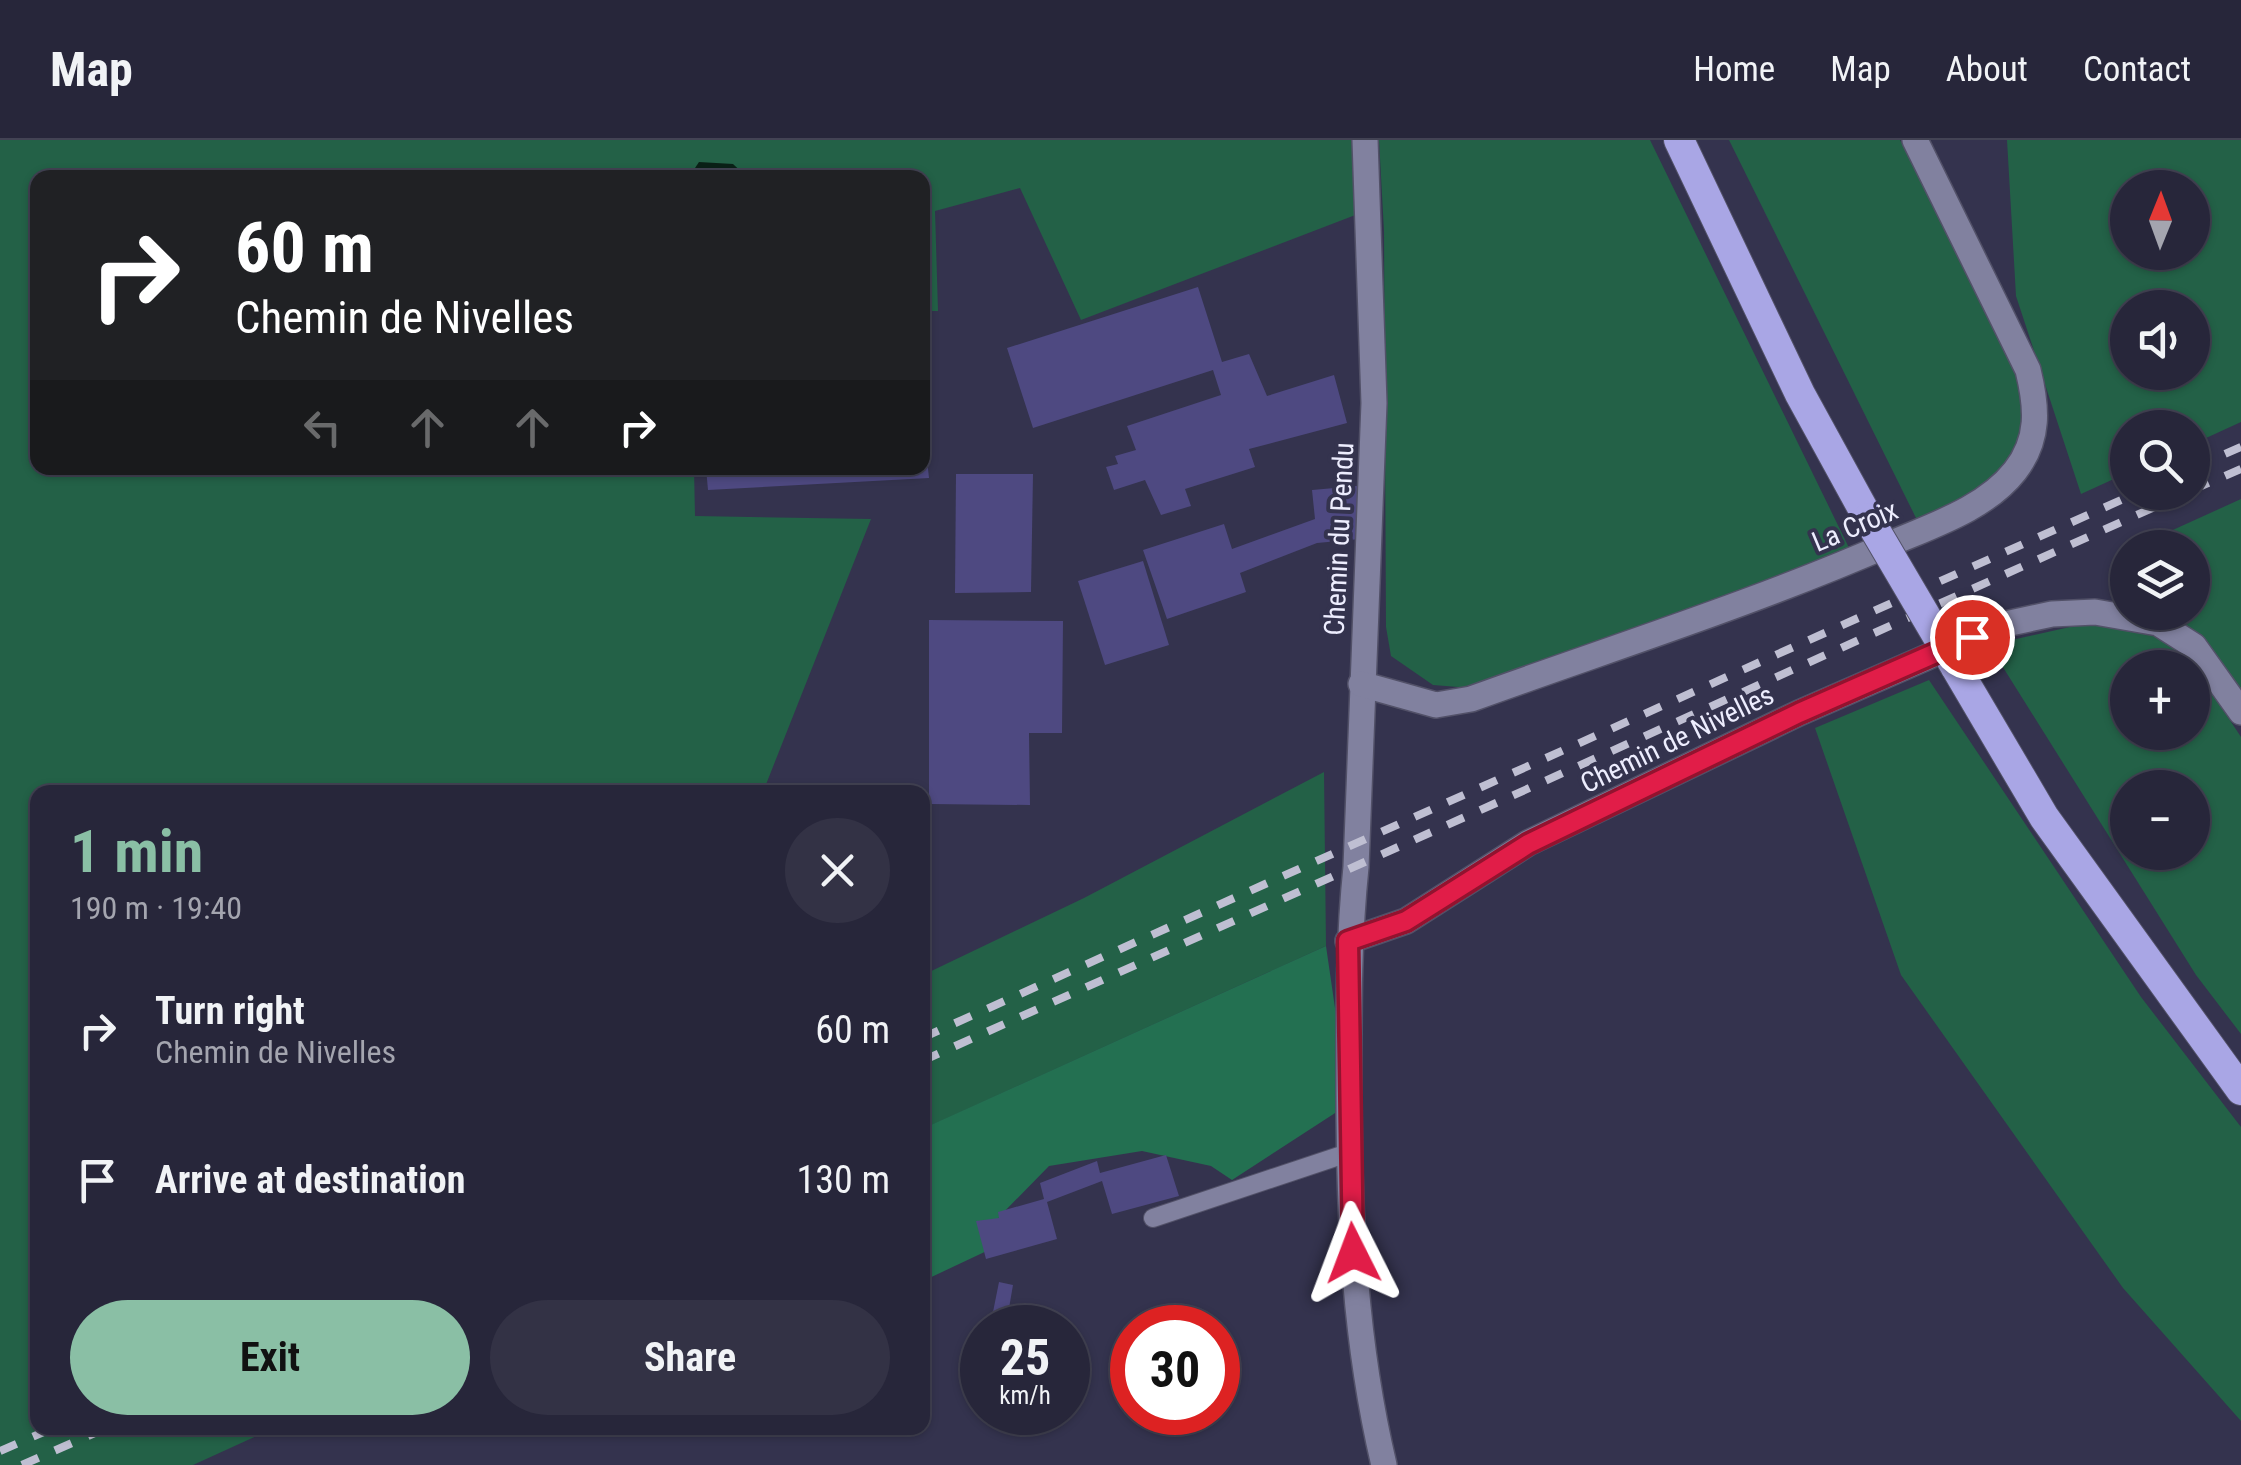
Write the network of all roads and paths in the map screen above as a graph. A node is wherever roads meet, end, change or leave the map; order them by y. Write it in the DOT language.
graph roads {
  1 [pos="1365,140"];
  2 [pos="1679,140"];
  3 [pos="1915,140"];
  4 [pos="1361,684"];
  5 [pos="2241,712"];
  6 [pos="1348,941"];
  7 [pos="2241,1090"];
  8 [pos="1348,1154"];
  9 [pos="1154,1218"];
  10 [pos="1384,1465"];
  1 -- 4 [label="street, Chemin du Pendu"];
  2 -- 7 [label="highway, bridge"];
  3 -- 4 [label="street, La Croix"];
  4 -- 6 [label="street, Chemin du Pendu"];
  5 -- 6 [label="street, Chemin de Nivelles"];
  6 -- 8 [label="street, Chemin du Pendu"];
  8 -- 9 [label="lane"];
  8 -- 10 [label="street, Chemin du Pendu"];
}
